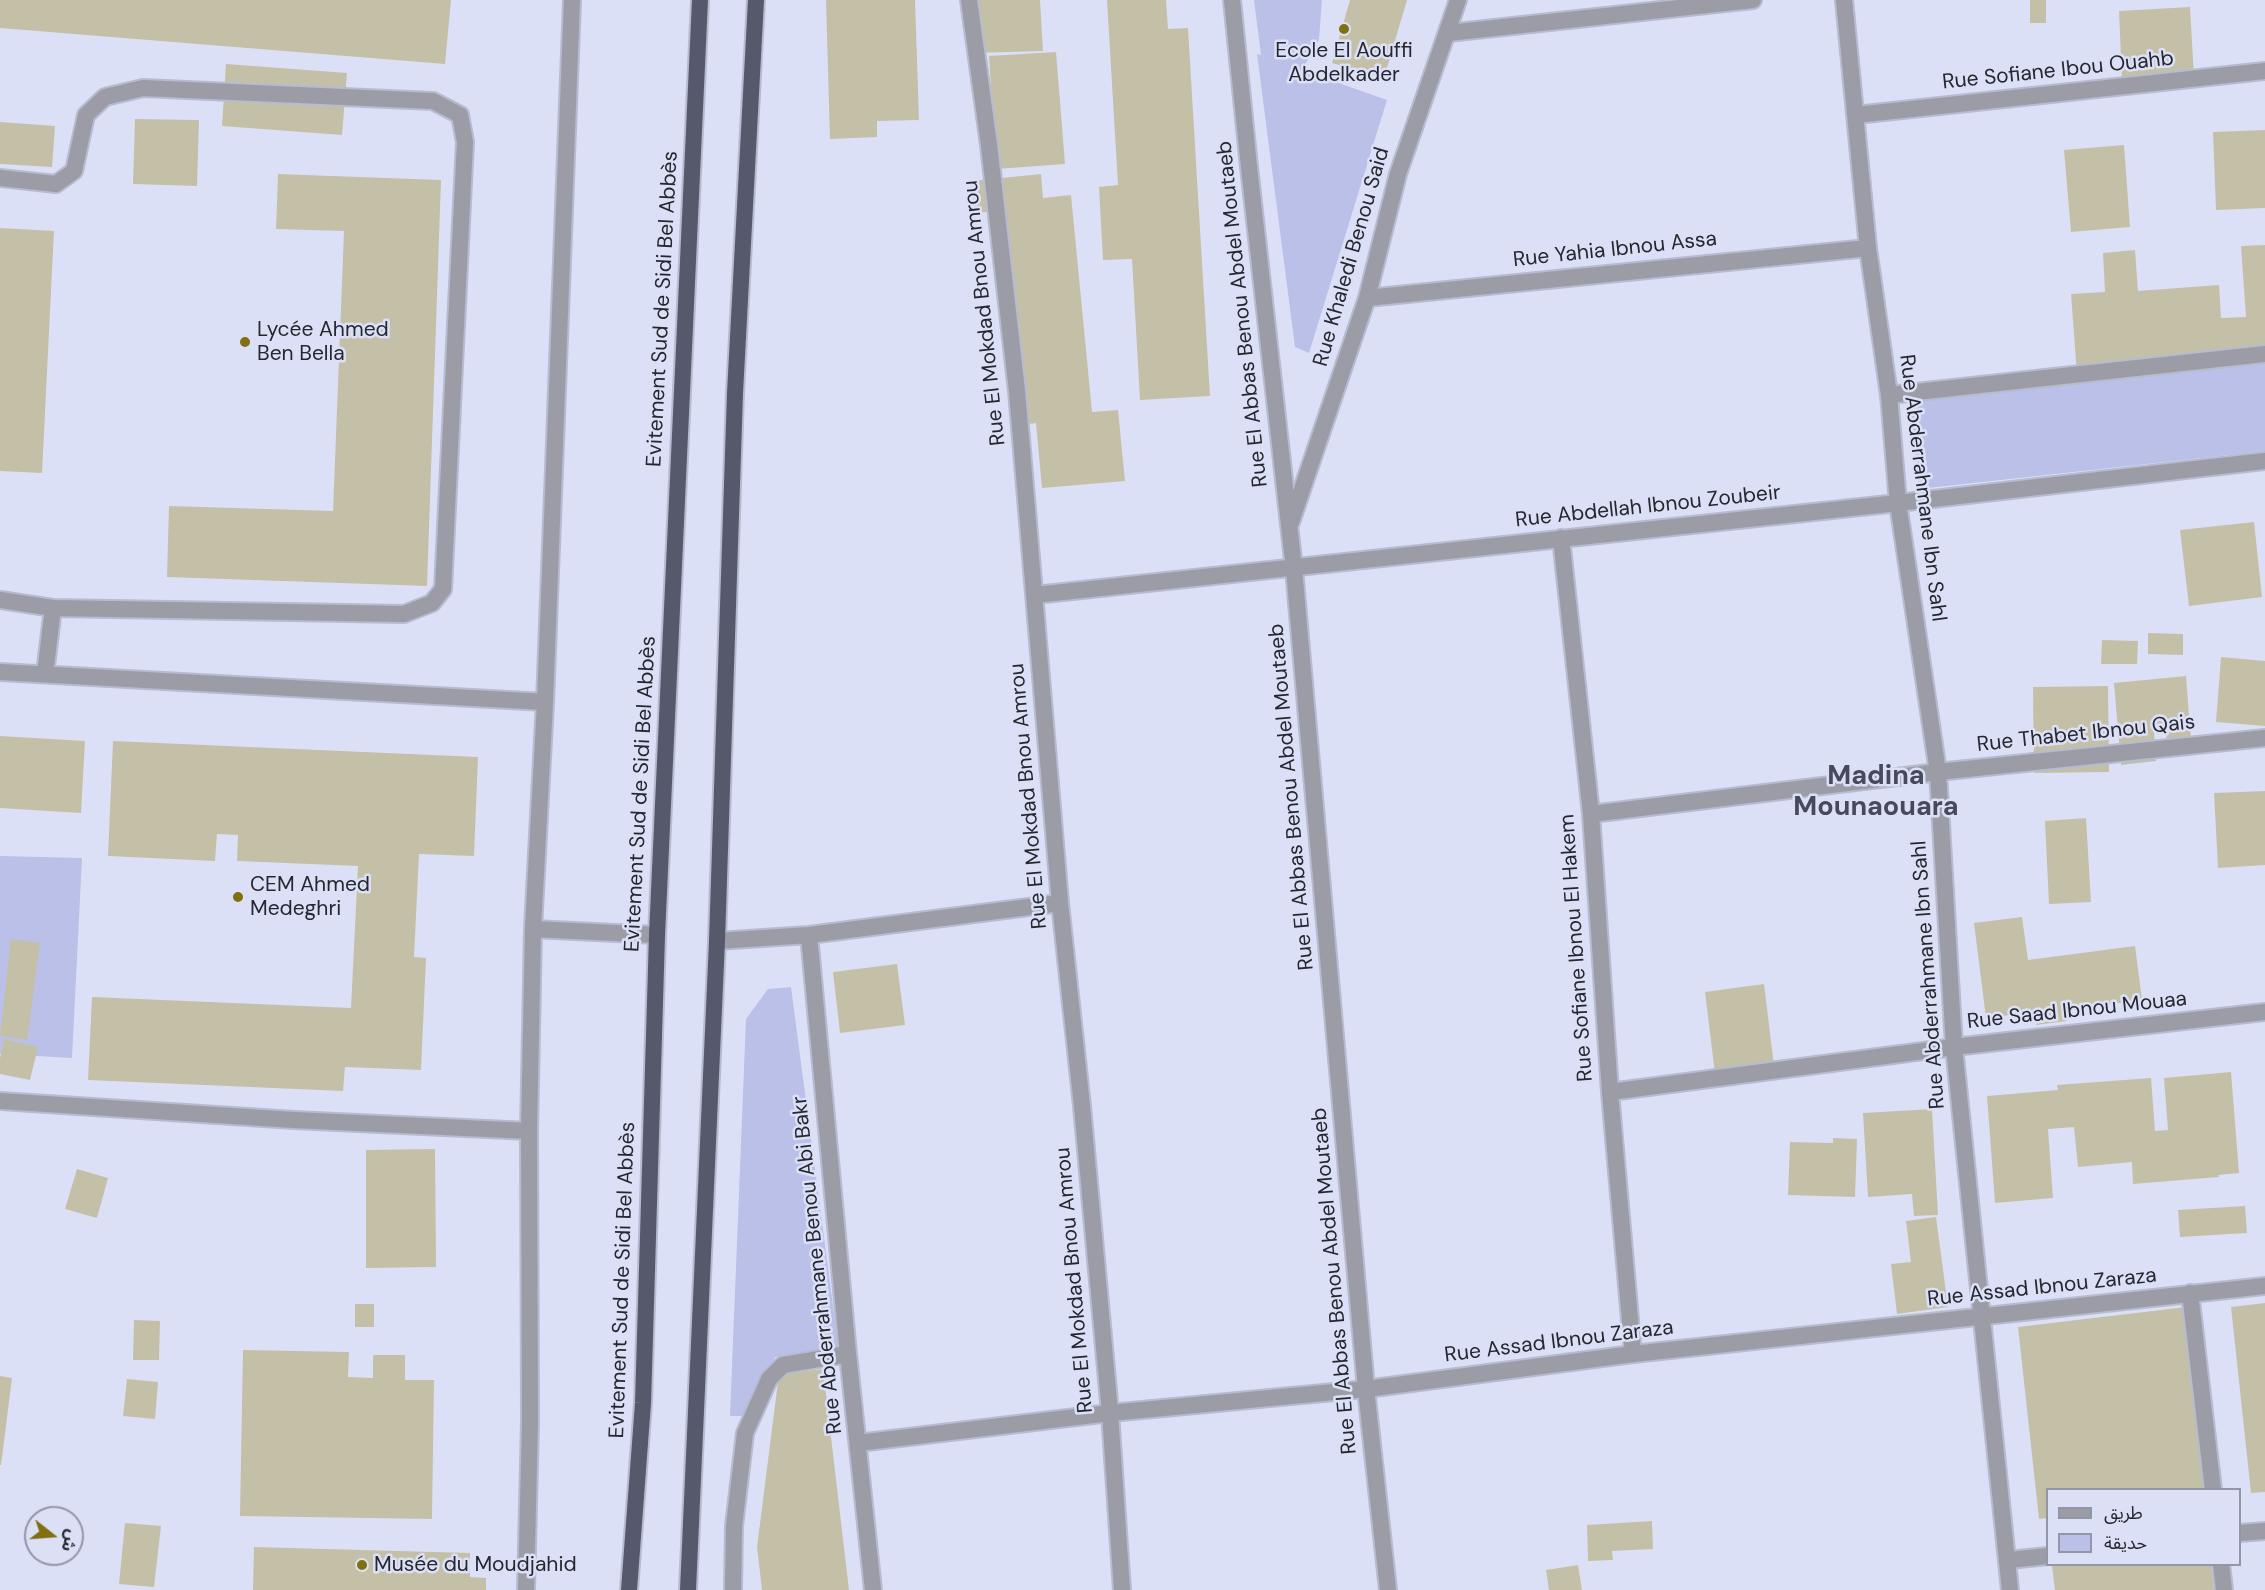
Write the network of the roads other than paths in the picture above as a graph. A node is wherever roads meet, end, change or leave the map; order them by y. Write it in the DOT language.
graph roads {
  1 [pos="572,0"];
  2 [pos="699,0"];
  3 [pos="756,0"];
  4 [pos="969,0"];
  5 [pos="1232,0"];
  6 [pos="1458,0"];
  7 [pos="1754,0"];
  8 [pos="1844,0"];
  9 [pos="1448,33"];
  10 [pos="2265,71"];
  11 [pos="1856,115"];
  12 [pos="0,178"];
  13 [pos="1868,248"];
  14 [pos="1367,298"];
  15 [pos="2265,354"];
  16 [pos="1889,395"];
  17 [pos="2265,461"];
  18 [pos="1898,503"];
  19 [pos="1289,527"];
  20 [pos="1560,538"];
  21 [pos="1294,569"];
  22 [pos="1035,595"];
  23 [pos="0,600"];
  24 [pos="53,608"];
  25 [pos="0,672"];
  26 [pos="45,674"];
  27 [pos="545,702"];
  28 [pos="2265,738"];
  29 [pos="1938,772"];
  30 [pos="1591,814"];
  31 [pos="1060,903"];
  32 [pos="533,928"];
  33 [pos="657,935"];
  34 [pos="809,935"];
  35 [pos="717,941"];
  36 [pos="2265,1012"];
  37 [pos="1954,1047"];
  38 [pos="1610,1092"];
  39 [pos="0,1101"];
  40 [pos="529,1131"];
  41 [pos="2265,1286"];
  42 [pos="2190,1293"];
  43 [pos="1981,1317"];
  44 [pos="848,1354"];
  45 [pos="1633,1354"];
  46 [pos="1366,1389"];
  47 [pos="1110,1413"];
  48 [pos="858,1443"];
  49 [pos="2213,1488"];
  50 [pos="2265,1531"];
  51 [pos="2241,1533"];
  52 [pos="2046,1556"];
  53 [pos="2008,1560"];
  54 [pos="2222,1566"];
  55 [pos="526,1590"];
  56 [pos="629,1590"];
  57 [pos="688,1590"];
  58 [pos="733,1590"];
  59 [pos="873,1590"];
  60 [pos="1122,1590"];
  61 [pos="1388,1590"];
  62 [pos="2010,1590"];
  63 [pos="2224,1590"];
  1 -- 27 [label="street"];
  2 -- 33 [label="highway, Evitement Sud de Sidi Bel Abbès"];
  3 -- 35 [label="highway"];
  4 -- 22 [label="street, Rue El Mokdad Bnou Amrou"];
  5 -- 19 [label="street, Rue El Abbas Benou Abdel Moutaeb"];
  6 -- 9 [label="street, Rue Khaledi Benou Said"];
  7 -- 9 [label="street"];
  8 -- 11 [label="street, Rue Abderrahmane Ibn Sahl"];
  9 -- 14 [label="street, Rue Khaledi Benou Said"];
  10 -- 11 [label="street, Rue Sofiane Ibou Ouahb"];
  11 -- 13 [label="street, Rue Abderrahmane Ibn Sahl"];
  12 -- 24 [label="street"];
  13 -- 14 [label="street, Rue Yahia Ibnou Assa"];
  13 -- 16 [label="street, Rue Abderrahmane Ibn Sahl"];
  14 -- 19 [label="street, Rue Khaledi Benou Said"];
  15 -- 16 [label="street"];
  16 -- 18 [label="street, Rue Abderrahmane Ibn Sahl"];
  17 -- 18 [label="street, Rue Abdellah Ibnou Zoubeir"];
  18 -- 20 [label="street, Rue Abdellah Ibnou Zoubeir"];
  18 -- 29 [label="street, Rue Abderrahmane Ibn Sahl"];
  19 -- 21 [label="street, Rue El Abbas Benou Abdel Moutaeb"];
  20 -- 21 [label="street, Rue Abdellah Ibnou Zoubeir"];
  20 -- 30 [label="street, Rue Sofiane Ibnou El Hakem"];
  21 -- 22 [label="street, Rue Abdellah Ibnou Zoubeir"];
  21 -- 46 [label="street, Rue El Abbas Benou Abdel Moutaeb"];
  22 -- 31 [label="street, Rue El Mokdad Bnou Amrou"];
  23 -- 24 [label="street"];
  24 -- 26 [label="street"];
  25 -- 26 [label="street"];
  26 -- 27 [label="street"];
  27 -- 32 [label="street"];
  28 -- 29 [label="street, Rue Thabet Ibnou Qais"];
  29 -- 30 [label="street, Rue Thabet Ibnou Qais"];
  29 -- 37 [label="street, Rue Abderrahmane Ibn Sahl"];
  30 -- 38 [label="street, Rue Sofiane Ibnou El Hakem"];
  31 -- 34 [label="street"];
  31 -- 47 [label="street, Rue El Mokdad Bnou Amrou"];
  32 -- 33 [label="street"];
  32 -- 40 [label="street"];
  33 -- 56 [label="highway, Evitement Sud de Sidi Bel Abbès"];
  34 -- 35 [label="street"];
  34 -- 44 [label="street, Rue Abderrahmane Benou Abi Bakr"];
  35 -- 57 [label="highway"];
  36 -- 37 [label="street, Rue Saad Ibnou Mouaa"];
  37 -- 38 [label="street, Rue Saad Ibnou Mouaa"];
  37 -- 43 [label="street, Rue Abderrahmane Ibn Sahl"];
  38 -- 45 [label="street, Rue Sofiane Ibnou El Hakem"];
  39 -- 40 [label="street"];
  40 -- 55 [label="street"];
  41 -- 42 [label="street, Rue Assad Ibnou Zaraza"];
  42 -- 43 [label="street, Rue Assad Ibnou Zaraza"];
  42 -- 49 [label="street"];
  43 -- 45 [label="street, Rue Assad Ibnou Zaraza"];
  43 -- 53 [label="street, Rue Abderrahmane Ibn Sahl"];
  44 -- 48 [label="street, Rue Abderrahmane Benou Abi Bakr"];
  44 -- 58 [label="street"];
  45 -- 46 [label="street, Rue Assad Ibnou Zaraza"];
  46 -- 47 [label="street, Rue Assad Ibnou Zaraza"];
  46 -- 61 [label="street, Rue El Abbas Benou Abdel Moutaeb"];
  47 -- 48 [label="street, Rue Assad Ibnou Zaraza"];
  47 -- 60 [label="street, Rue El Mokdad Bnou Amrou"];
  48 -- 59 [label="street, Rue Abderrahmane Benou Abi Bakr"];
  50 -- 51 [label="street"];
  52 -- 53 [label="street"];
  53 -- 62 [label="street, Rue Abderrahmane Ibn Sahl"];
  54 -- 63 [label="street"];
}
